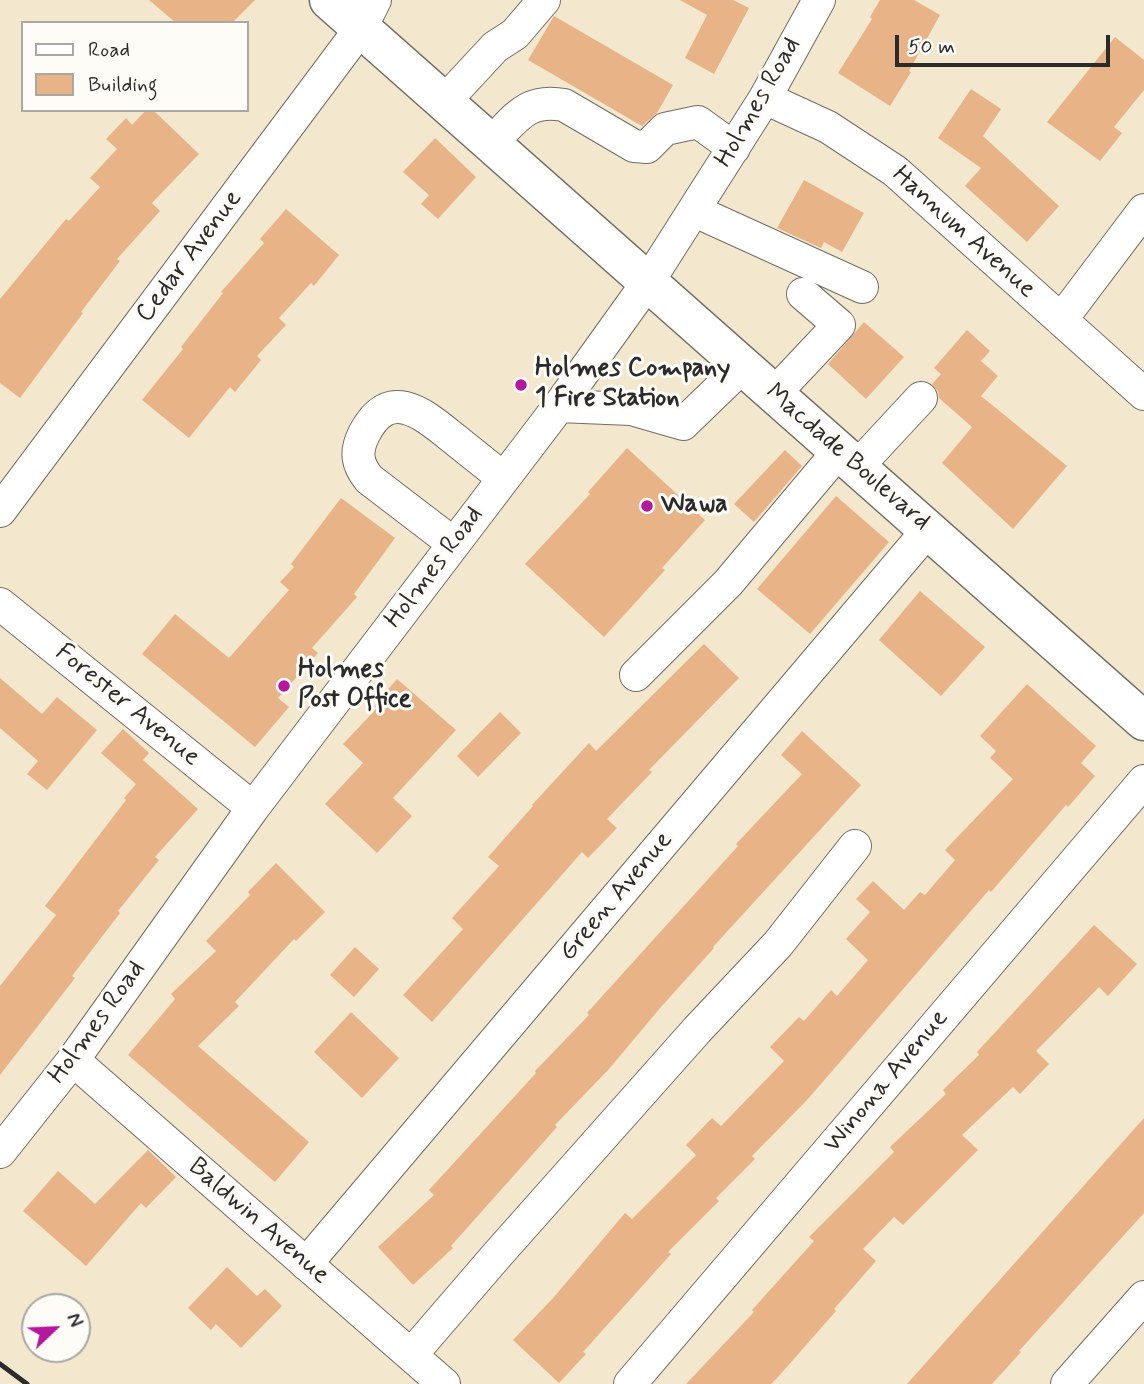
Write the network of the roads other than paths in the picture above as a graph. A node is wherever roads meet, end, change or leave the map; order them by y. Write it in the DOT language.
graph roads {
  1 [pos="329,0"];
  2 [pos="544,0"];
  3 [pos="818,0"];
  4 [pos="368,14"];
  5 [pos="765,98"];
  6 [pos="444,102"];
  7 [pos="491,143"];
  8 [pos="734,148"];
  9 [pos="1144,210"];
  10 [pos="695,211"];
  11 [pos="648,282"];
  12 [pos="862,287"];
  13 [pos="803,294"];
  14 [pos="1061,320"];
  15 [pos="743,366"];
  16 [pos="774,394"];
  17 [pos="1144,394"];
  18 [pos="921,398"];
  19 [pos="559,406"];
  20 [pos="848,459"];
  21 [pos="503,478"];
  22 [pos="0,511"];
  23 [pos="928,530"];
  24 [pos="454,544"];
  25 [pos="0,604"];
  26 [pos="636,675"];
  27 [pos="1144,721"];
  28 [pos="1144,781"];
  29 [pos="253,808"];
  30 [pos="855,846"];
  31 [pos="73,1060"];
  32 [pos="0,1152"];
  33 [pos="306,1264"];
  34 [pos="1144,1297"];
  35 [pos="411,1355"];
  36 [pos="444,1384"];
  37 [pos="630,1384"];
  38 [pos="1067,1384"];
  1 -- 4 [label="main road, Macdade Boulevard"];
  2 -- 6 [label="street"];
  3 -- 5 [label="street, Holmes Road"];
  4 -- 6 [label="main road, Macdade Boulevard"];
  4 -- 22 [label="street, Cedar Avenue"];
  5 -- 8 [label="street, Holmes Road"];
  5 -- 14 [label="street, Hannum Avenue"];
  6 -- 7 [label="main road, Macdade Boulevard"];
  7 -- 8 [label="street"];
  7 -- 11 [label="main road, Macdade Boulevard"];
  8 -- 10 [label="street, Holmes Road"];
  9 -- 14 [label="street"];
  10 -- 11 [label="street, Holmes Road"];
  10 -- 12 [label="street"];
  11 -- 15 [label="main road, Macdade Boulevard"];
  11 -- 19 [label="street, Holmes Road"];
  13 -- 16 [label="street"];
  14 -- 17 [label="street, Hannum Avenue"];
  15 -- 16 [label="main road, Macdade Boulevard"];
  15 -- 19 [label="street"];
  16 -- 20 [label="main road, Macdade Boulevard"];
  18 -- 20 [label="street"];
  19 -- 21 [label="street, Holmes Road"];
  20 -- 23 [label="main road, Macdade Boulevard"];
  20 -- 26 [label="street"];
  21 -- 24 [label="street, Holmes Road"];
  21 -- 24 [label="street"];
  23 -- 27 [label="main road, Macdade Boulevard"];
  23 -- 33 [label="street, Green Avenue"];
  24 -- 29 [label="street, Holmes Road"];
  25 -- 29 [label="street, Forester Avenue"];
  28 -- 37 [label="street, Winona Avenue"];
  29 -- 31 [label="street, Holmes Road"];
  30 -- 35 [label="street"];
  31 -- 32 [label="street, Holmes Road"];
  31 -- 33 [label="street, Baldwin Avenue"];
  33 -- 35 [label="street, Baldwin Avenue"];
  34 -- 38 [label="street"];
  35 -- 36 [label="street, Baldwin Avenue"];
}
